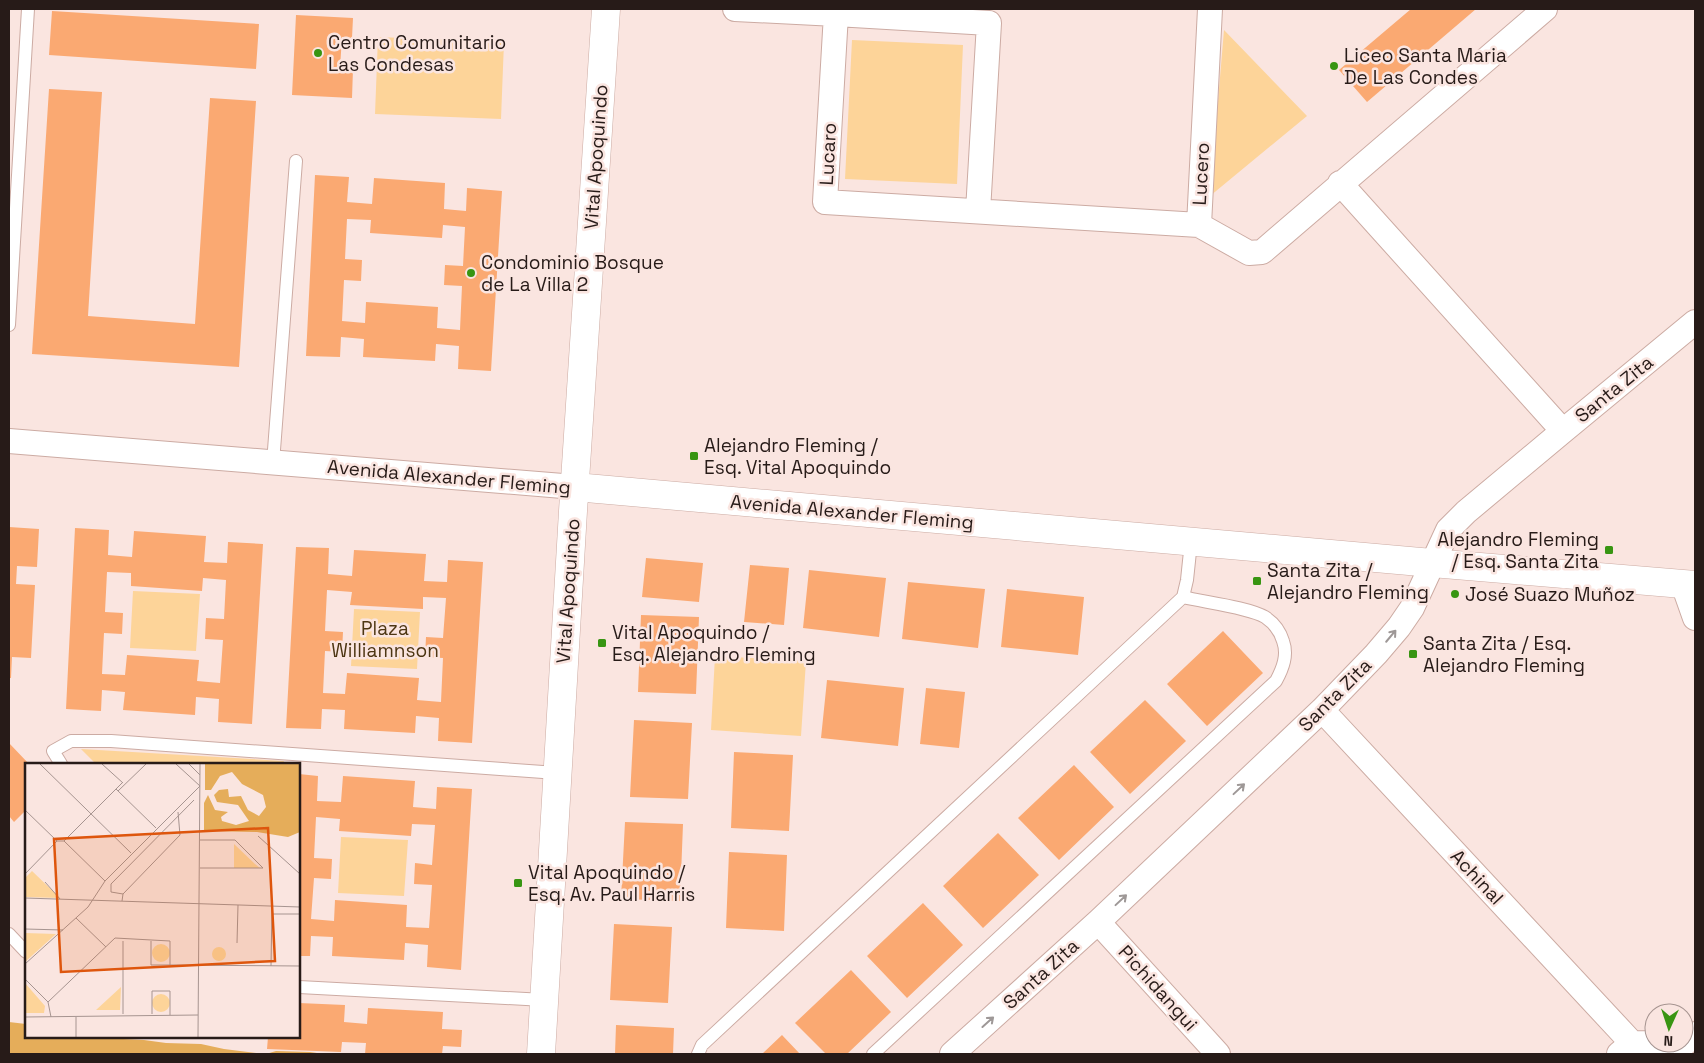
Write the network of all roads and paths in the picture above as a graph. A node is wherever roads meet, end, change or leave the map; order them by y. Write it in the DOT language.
graph roads {
  1 [pos="28,9"];
  2 [pos="606,9"];
  3 [pos="735,9"];
  4 [pos="1210,9"];
  5 [pos="1545,9"];
  6 [pos="836,14"];
  7 [pos="296,161"];
  8 [pos="1340,183"];
  9 [pos="978,211"];
  10 [pos="1199,225"];
  11 [pos="9,325"];
  12 [pos="1689,332"];
  13 [pos="1563,431"];
  14 [pos="9,441"];
  15 [pos="273,462"];
  16 [pos="575,487"];
  17 [pos="1190,542"];
  18 [pos="1432,563"];
  19 [pos="1689,584"];
  20 [pos="1183,597"];
  21 [pos="1695,618"];
  22 [pos="1322,710"];
  23 [pos="60,763"];
  24 [pos="557,772"];
  25 [pos="1098,922"];
  26 [pos="9,934"];
  27 [pos="25,951"];
  28 [pos="300,987"];
  29 [pos="544,1000"];
  30 [pos="1644,1047"];
  31 [pos="1626,1048"];
  32 [pos="541,1054"];
  33 [pos="698,1054"];
  34 [pos="873,1054"];
  35 [pos="952,1054"];
  36 [pos="1218,1054"];
  1 -- 11 [label="lane"];
  2 -- 16 [label="street, Vital Apoquindo"];
  3 -- 6 [label="street"];
  4 -- 10 [label="street, Lucero"];
  5 -- 8 [label="street, Lucero"];
  6 -- 9 [label="street, Lucaro"];
  6 -- 9 [label="street"];
  7 -- 15 [label="lane"];
  8 -- 10 [label="street, Lucero"];
  8 -- 13 [label="street"];
  9 -- 10 [label="street, Lucaro"];
  12 -- 13 [label="street, Santa Zita"];
  13 -- 18 [label="street, Santa Zita"];
  14 -- 15 [label="street, Avenida Alexander Fleming"];
  15 -- 16 [label="street, Avenida Alexander Fleming"];
  16 -- 17 [label="street, Avenida Alexander Fleming"];
  16 -- 24 [label="street, Vital Apoquindo"];
  17 -- 18 [label="street, Avenida Alexander Fleming"];
  17 -- 20 [label="lane"];
  18 -- 19 [label="street, Avenida Alexander Fleming"];
  22 -- 18 [label="street, Santa Zita, one-way"];
  19 -- 21 [label="street"];
  20 -- 33 [label="lane"];
  20 -- 34 [label="lane"];
  25 -- 22 [label="street, Santa Zita, one-way"];
  22 -- 31 [label="street, Achinal"];
  23 -- 24 [label="lane"];
  24 -- 29 [label="street, Vital Apoquindo"];
  35 -- 25 [label="street, Santa Zita, one-way"];
  25 -- 36 [label="street, Pichidangui"];
  26 -- 27 [label="lane"];
  28 -- 29 [label="lane"];
  29 -- 32 [label="street, Vital Apoquindo"];
  30 -- 31 [label="street"];
}
